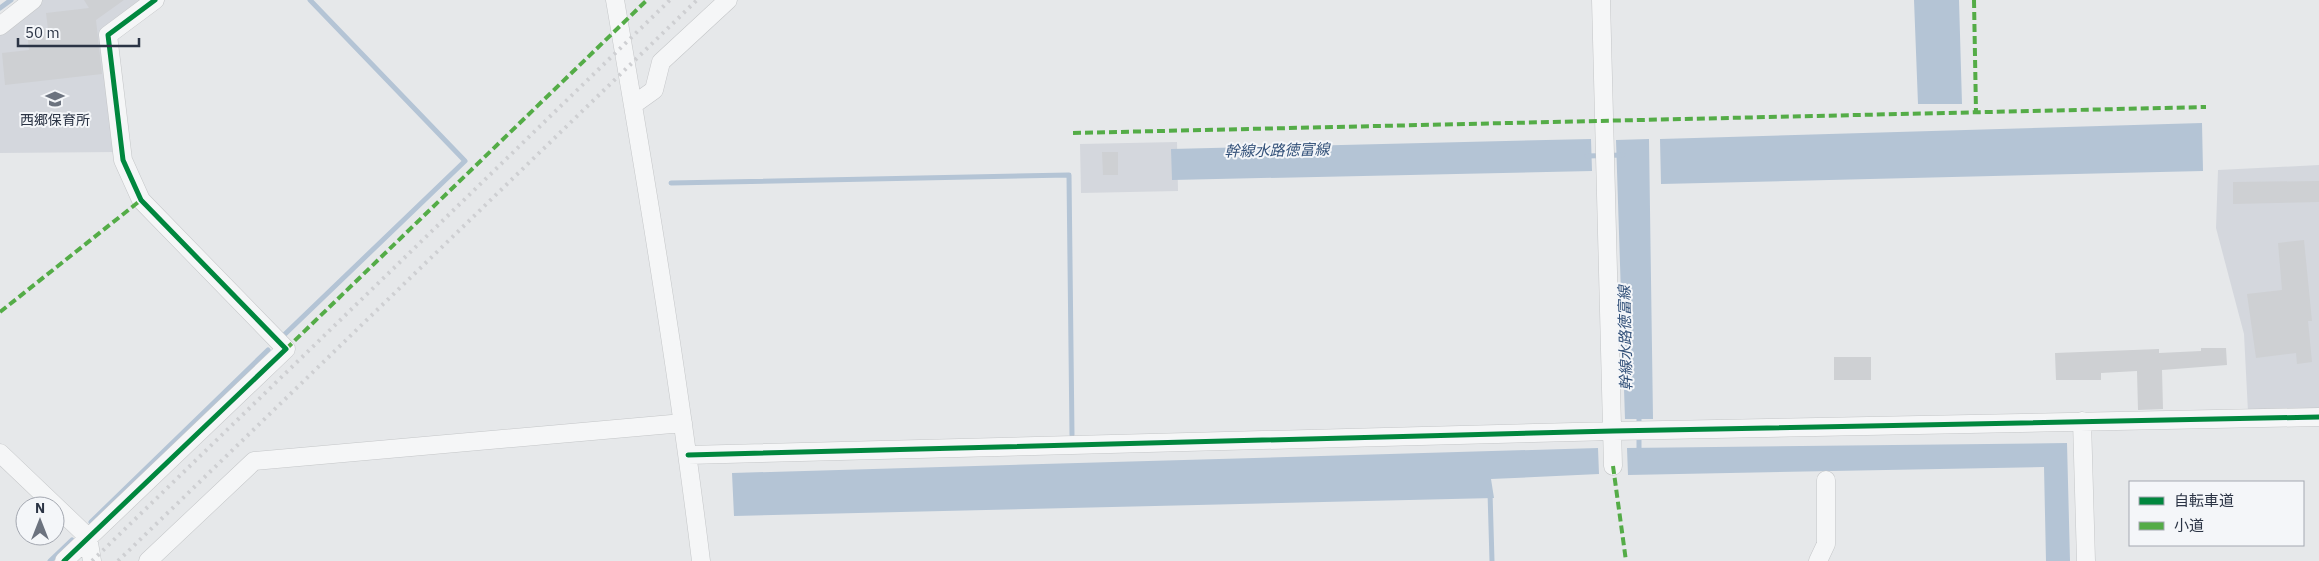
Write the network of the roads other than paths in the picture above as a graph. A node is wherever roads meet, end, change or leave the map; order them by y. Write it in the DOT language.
graph roads {
  1 [pos="33,0"];
  2 [pos="155,0"];
  3 [pos="615,0"];
  4 [pos="728,0"];
  5 [pos="1601,0"];
  6 [pos="0,26"];
  7 [pos="633,105"];
  8 [pos="2319,417"];
  9 [pos="2082,421"];
  10 [pos="683,423"];
  11 [pos="1621,431"];
  12 [pos="0,454"];
  13 [pos="688,455"];
  14 [pos="1613,458"];
  15 [pos="1826,480"];
  16 [pos="88,537"];
  17 [pos="64,561"];
  18 [pos="92,561"];
  19 [pos="148,561"];
  20 [pos="701,561"];
  21 [pos="1818,561"];
  22 [pos="2086,561"];
  1 -- 6 [label="street"];
  2 -- 16 [label="street"];
  3 -- 7 [label="street"];
  4 -- 7 [label="street"];
  5 -- 11 [label="street"];
  7 -- 10 [label="street"];
  8 -- 9 [label="street"];
  9 -- 11 [label="street"];
  9 -- 22 [label="street"];
  10 -- 13 [label="street"];
  10 -- 19 [label="street"];
  11 -- 13 [label="street"];
  11 -- 14 [label="street"];
  12 -- 16 [label="street"];
  13 -- 20 [label="street"];
  15 -- 21 [label="street"];
  16 -- 17 [label="street"];
  16 -- 18 [label="street"];
}
